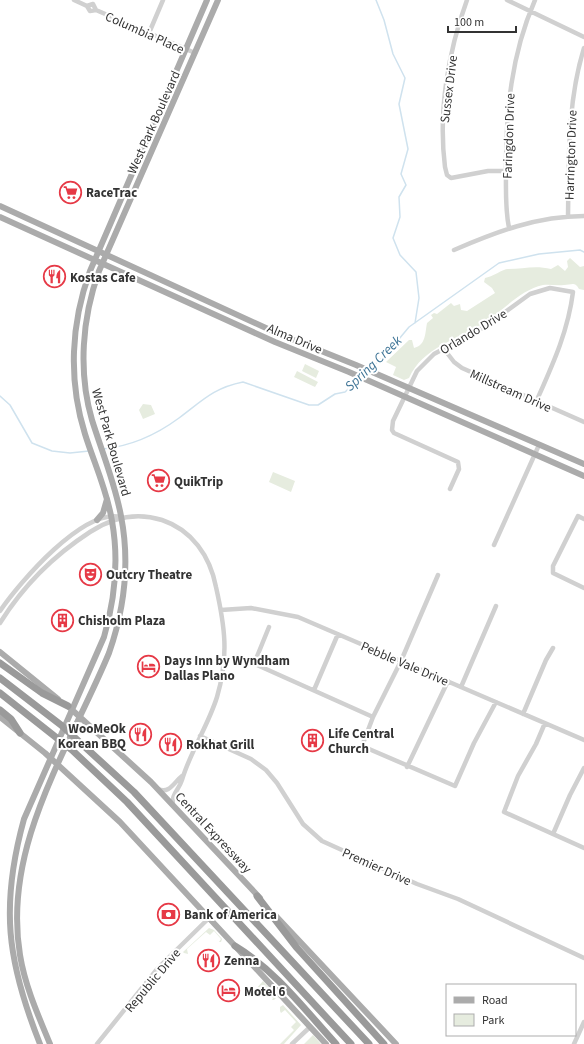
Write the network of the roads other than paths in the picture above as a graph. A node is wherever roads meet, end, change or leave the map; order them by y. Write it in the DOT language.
graph roads {
  1 [pos="74,0"];
  2 [pos="163,0"];
  3 [pos="208,0"];
  4 [pos="218,0"];
  5 [pos="467,0"];
  6 [pos="507,0"];
  7 [pos="535,0"];
  8 [pos="94,2"];
  9 [pos="87,6"];
  10 [pos="96,10"];
  11 [pos="530,11"];
  12 [pos="149,33"];
  13 [pos="584,37"];
  14 [pos="584,48"];
  15 [pos="186,50"];
  16 [pos="195,54"];
  17 [pos="506,171"];
  18 [pos="0,206"];
  19 [pos="568,216"];
  20 [pos="584,216"];
  21 [pos="0,217"];
  22 [pos="25,217"];
  23 [pos="21,226"];
  24 [pos="509,228"];
  25 [pos="99,250"];
  26 [pos="454,250"];
  27 [pos="107,254"];
  28 [pos="95,260"];
  29 [pos="103,263"];
  30 [pos="200,298"];
  31 [pos="197,306"];
  32 [pos="306,345"];
  33 [pos="444,349"];
  34 [pos="303,354"];
  35 [pos="409,388"];
  36 [pos="87,396"];
  37 [pos="77,397"];
  38 [pos="405,397"];
  39 [pos="536,402"];
  40 [pos="584,422"];
  41 [pos="539,445"];
  42 [pos="534,455"];
  43 [pos="584,464"];
  44 [pos="584,476"];
  45 [pos="450,489"];
  46 [pos="107,498"];
  47 [pos="111,515"];
  48 [pos="121,517"];
  49 [pos="584,519"];
  50 [pos="97,520"];
  51 [pos="113,522"];
  52 [pos="494,545"];
  53 [pos="58,547"];
  54 [pos="62,552"];
  55 [pos="438,575"];
  56 [pos="584,588"];
  57 [pos="10,597"];
  58 [pos="15,601"];
  59 [pos="496,606"];
  60 [pos="221,610"];
  61 [pos="0,611"];
  62 [pos="0,624"];
  63 [pos="269,627"];
  64 [pos="338,634"];
  65 [pos="553,648"];
  66 [pos="0,652"];
  67 [pos="400,661"];
  68 [pos="0,663"];
  69 [pos="0,678"];
  70 [pos="448,681"];
  71 [pos="461,687"];
  72 [pos="314,690"];
  73 [pos="0,693"];
  74 [pos="496,702"];
  75 [pos="68,706"];
  76 [pos="0,710"];
  77 [pos="523,714"];
  78 [pos="0,717"];
  79 [pos="373,717"];
  80 [pos="545,724"];
  81 [pos="20,732"];
  82 [pos="200,736"];
  83 [pos="584,740"];
  84 [pos="407,767"];
  85 [pos="584,768"];
  86 [pos="182,776"];
  87 [pos="156,789"];
  88 [pos="173,806"];
  89 [pos="553,834"];
  90 [pos="584,848"];
  91 [pos="257,896"];
  92 [pos="17,901"];
  93 [pos="6,902"];
  94 [pos="209,918"];
  95 [pos="235,946"];
  96 [pos="584,958"];
  97 [pos="23,967"];
  98 [pos="13,969"];
  99 [pos="584,1022"];
  100 [pos="310,1027"];
  101 [pos="40,1044"];
  102 [pos="50,1044"];
  103 [pos="97,1044"];
  104 [pos="292,1044"];
  105 [pos="326,1044"];
  106 [pos="336,1044"];
  107 [pos="351,1044"];
  108 [pos="369,1044"];
  109 [pos="384,1044"];
  110 [pos="396,1044"];
  111 [pos="574,1044"];
  1 -- 9 [label="street, Columbia Place"];
  2 -- 12 [label="street"];
  3 -- 15 [label="main road, West Park Boulevard"];
  4 -- 16 [label="main road, West Park Boulevard"];
  5 -- 17 [label="street, Sussex Drive"];
  6 -- 11 [label="street"];
  7 -- 11 [label="street, Faringdon Drive"];
  8 -- 9 [label="street, Columbia Place"];
  8 -- 10 [label="street, Columbia Place"];
  9 -- 10 [label="street, Columbia Place"];
  10 -- 12 [label="street, Columbia Place"];
  11 -- 13 [label="street"];
  11 -- 17 [label="street, Faringdon Drive"];
  12 -- 15 [label="street, Columbia Place"];
  14 -- 19 [label="street, Harrington Drive"];
  15 -- 16 [label="street, Columbia Place"];
  15 -- 25 [label="main road, West Park Boulevard"];
  16 -- 27 [label="main road, West Park Boulevard"];
  17 -- 24 [label="street, Faringdon Drive"];
  18 -- 22 [label="main road, Alma Drive"];
  19 -- 20 [label="street"];
  19 -- 24 [label="street"];
  21 -- 23 [label="main road, Alma Drive"];
  22 -- 23 [label="main road"];
  22 -- 25 [label="main road, Alma Drive"];
  23 -- 28 [label="main road, Alma Drive"];
  24 -- 26 [label="street"];
  25 -- 27 [label="main road, Alma Drive"];
  25 -- 28 [label="main road, West Park Boulevard"];
  27 -- 29 [label="main road, West Park Boulevard"];
  27 -- 30 [label="main road, Alma Drive"];
  28 -- 29 [label="main road, Alma Drive"];
  28 -- 37 [label="main road, West Park Boulevard"];
  29 -- 31 [label="main road, Alma Drive"];
  29 -- 36 [label="main road, West Park Boulevard"];
  30 -- 31 [label="main road"];
  30 -- 32 [label="main road, Alma Drive"];
  31 -- 34 [label="main road, Alma Drive"];
  32 -- 34 [label="main road"];
  32 -- 35 [label="main road, Alma Drive"];
  33 -- 35 [label="street, Orlando Drive"];
  33 -- 39 [label="street, Millstream Drive"];
  33 -- 39 [label="street, Orlando Drive"];
  34 -- 38 [label="main road, Alma Drive"];
  35 -- 38 [label="street, Orlando Drive"];
  35 -- 41 [label="main road, Alma Drive"];
  36 -- 37 [label="main road"];
  36 -- 48 [label="main road, West Park Boulevard"];
  37 -- 46 [label="main road, West Park Boulevard"];
  38 -- 42 [label="main road, Alma Drive"];
  38 -- 45 [label="street, Orlando Drive"];
  39 -- 40 [label="street, Millstream Drive"];
  41 -- 42 [label="street"];
  41 -- 43 [label="main road, Alma Drive"];
  42 -- 44 [label="main road, Alma Drive"];
  42 -- 52 [label="street"];
  46 -- 47 [label="main road, West Park Boulevard"];
  46 -- 50 [label="main road"];
  47 -- 48 [label="street"];
  47 -- 50 [label="street"];
  47 -- 51 [label="main road, West Park Boulevard"];
  48 -- 51 [label="street"];
  48 -- 60 [label="street"];
  48 -- 92 [label="main road, West Park Boulevard"];
  49 -- 56 [label="street"];
  50 -- 53 [label="street"];
  51 -- 54 [label="street"];
  51 -- 93 [label="main road, West Park Boulevard"];
  53 -- 54 [label="street"];
  53 -- 57 [label="street"];
  54 -- 58 [label="street"];
  55 -- 67 [label="street"];
  57 -- 58 [label="street"];
  57 -- 61 [label="street"];
  58 -- 62 [label="street"];
  59 -- 71 [label="street"];
  60 -- 64 [label="street, Pebble Vale Drive"];
  60 -- 82 [label="street"];
  63 -- 72 [label="street"];
  64 -- 67 [label="street, Pebble Vale Drive"];
  64 -- 72 [label="street"];
  65 -- 77 [label="street"];
  66 -- 75 [label="main road, Central Expressway"];
  67 -- 70 [label="street, Pebble Vale Drive"];
  67 -- 79 [label="street"];
  68 -- 75 [label="highway"];
  69 -- 108 [label="highway"];
  70 -- 71 [label="street, Pebble Vale Drive"];
  70 -- 84 [label="street"];
  71 -- 74 [label="street, Pebble Vale Drive"];
  72 -- 79 [label="street"];
  73 -- 107 [label="highway"];
  74 -- 77 [label="street, Pebble Vale Drive"];
  74 -- 84 [label="street"];
  75 -- 87 [label="main road, Central Expressway"];
  76 -- 81 [label="highway"];
  77 -- 80 [label="street, Pebble Vale Drive"];
  78 -- 81 [label="main road"];
  79 -- 84 [label="street"];
  80 -- 83 [label="street, Pebble Vale Drive"];
  80 -- 89 [label="street"];
  81 -- 94 [label="main road"];
  82 -- 86 [label="street"];
  82 -- 96 [label="street, Premier Drive"];
  85 -- 89 [label="street"];
  86 -- 87 [label="street"];
  86 -- 88 [label="street"];
  87 -- 88 [label="main road, Central Expressway"];
  88 -- 91 [label="main road, Central Expressway"];
  89 -- 90 [label="street"];
  91 -- 109 [label="highway"];
  91 -- 110 [label="main road, Central Expressway"];
  92 -- 93 [label="main road"];
  92 -- 97 [label="main road, West Park Boulevard"];
  93 -- 98 [label="main road, West Park Boulevard"];
  94 -- 95 [label="main road"];
  94 -- 103 [label="street, Republic Drive"];
  95 -- 100 [label="main road"];
  95 -- 106 [label="highway"];
  97 -- 98 [label="main road"];
  97 -- 102 [label="main road, West Park Boulevard"];
  98 -- 101 [label="main road, West Park Boulevard"];
  99 -- 111 [label="street"];
  100 -- 104 [label="street"];
  100 -- 105 [label="main road"];
}
